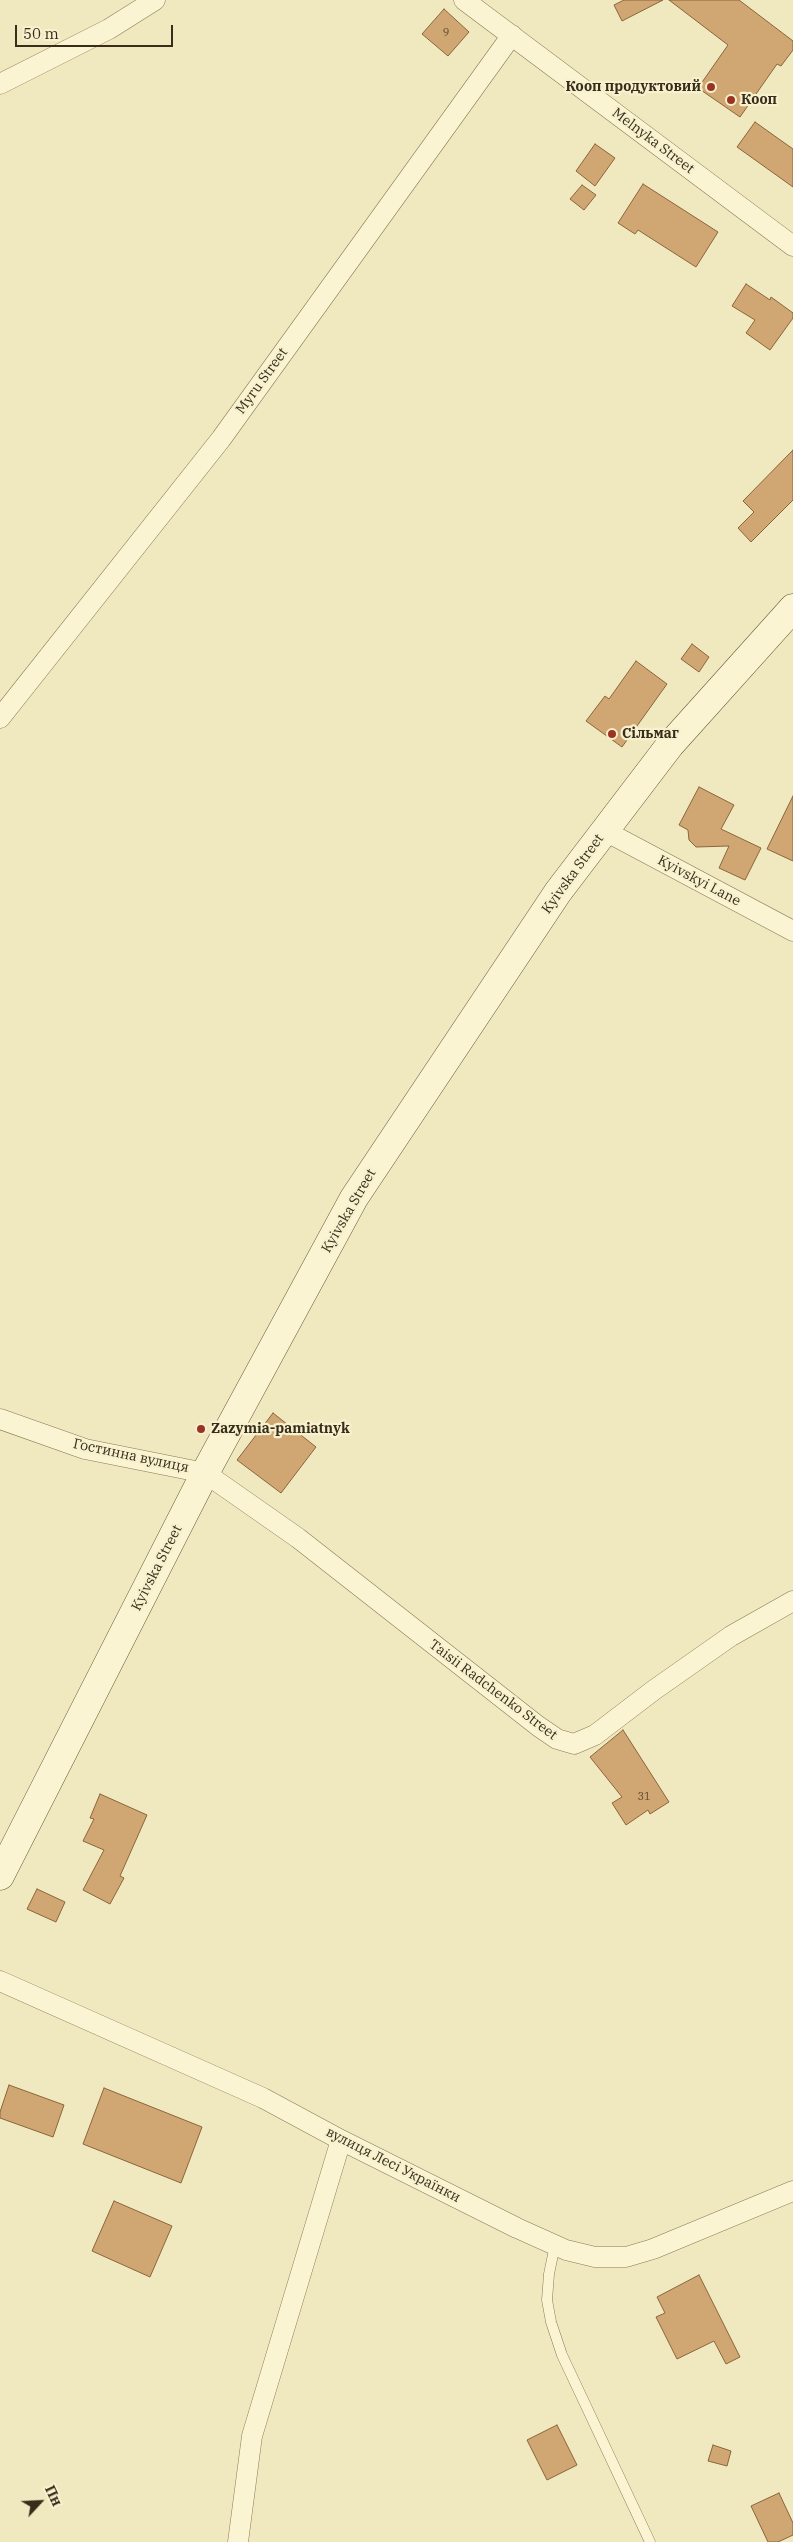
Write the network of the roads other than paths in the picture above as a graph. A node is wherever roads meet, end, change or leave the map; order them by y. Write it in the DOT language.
graph roads {
  1 [pos="155,0"];
  2 [pos="464,0"];
  3 [pos="512,35"];
  4 [pos="0,84"];
  5 [pos="793,246"];
  6 [pos="793,608"];
  7 [pos="0,718"];
  8 [pos="605,831"];
  9 [pos="793,930"];
  10 [pos="0,1419"];
  11 [pos="205,1473"];
  12 [pos="793,1601"];
  13 [pos="0,1876"];
  14 [pos="0,1981"];
  15 [pos="341,2140"];
  16 [pos="793,2191"];
  17 [pos="555,2245"];
  18 [pos="238,2542"];
  19 [pos="650,2542"];
  1 -- 4 [label="street"];
  2 -- 3 [label="street, Melnyka Street"];
  3 -- 5 [label="street, Melnyka Street"];
  3 -- 7 [label="street, Myru Street"];
  6 -- 8 [label="street, Kyivska Street"];
  8 -- 9 [label="street, Kyivskyi Lane"];
  8 -- 11 [label="street, Kyivska Street"];
  10 -- 11 [label="street, Гостинна вулиця"];
  11 -- 12 [label="street, Taisii Radchenko Street"];
  11 -- 13 [label="street, Kyivska Street"];
  14 -- 15 [label="street, вулиця Лесі Українки"];
  15 -- 17 [label="street, вулиця Лесі Українки"];
  15 -- 18 [label="street"];
  16 -- 17 [label="street, вулиця Лесі Українки"];
  17 -- 19 [label="lane"];
}
